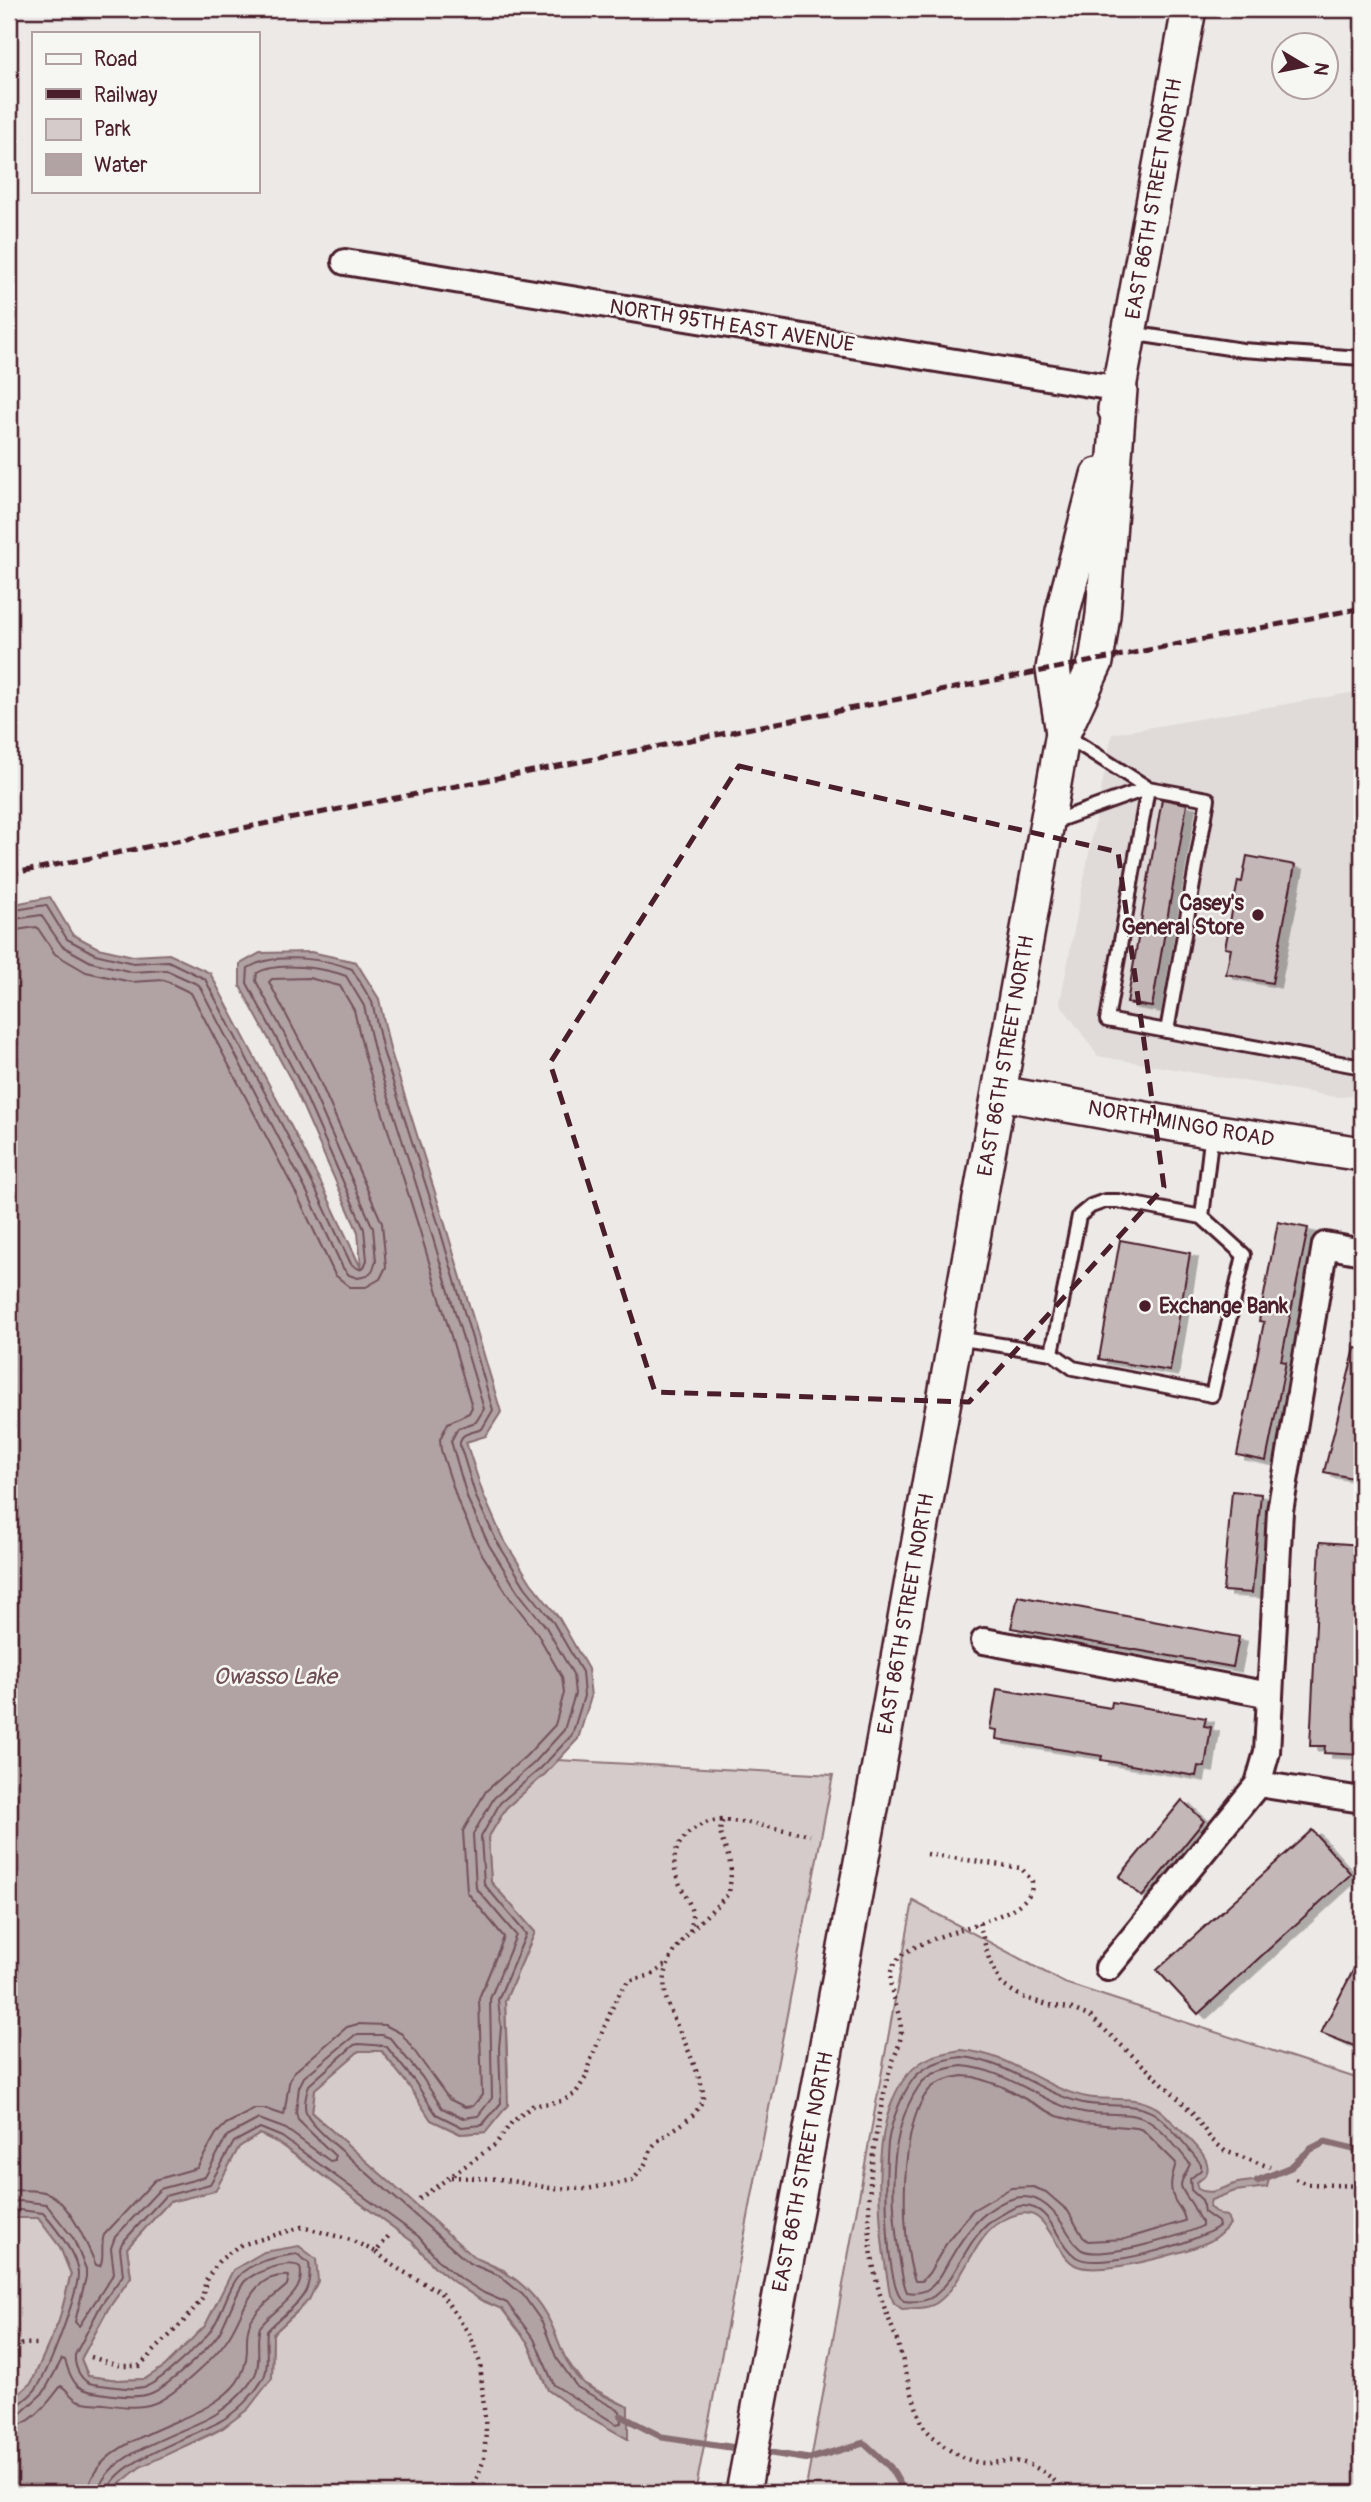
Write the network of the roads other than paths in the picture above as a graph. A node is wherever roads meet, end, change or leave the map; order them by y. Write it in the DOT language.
graph roads {
  1 [pos="1189,9"];
  2 [pos="345,262"];
  3 [pos="1129,333"];
  4 [pos="1362,358"];
  5 [pos="1120,389"];
  6 [pos="1063,733"];
  7 [pos="1148,788"];
  8 [pos="1047,824"];
  9 [pos="1167,1031"];
  10 [pos="1362,1067"];
  11 [pos="1000,1093"];
  12 [pos="1212,1131"];
  13 [pos="1362,1154"];
  14 [pos="1202,1217"];
  15 [pos="1362,1252"];
  16 [pos="956,1338"];
  17 [pos="1052,1353"];
  18 [pos="984,1641"];
  19 [pos="1270,1695"];
  20 [pos="1258,1784"];
  21 [pos="1362,1800"];
  22 [pos="1108,1968"];
  23 [pos="743,2493"];
  1 -- 3 [label="street, EAST 86TH STREET NORTH"];
  2 -- 5 [label="street, NORTH 95TH EAST AVENUE"];
  3 -- 4 [label="lane"];
  3 -- 5 [label="street, EAST 86TH STREET NORTH"];
  5 -- 6 [label="street, EAST 86TH STREET NORTH"];
  6 -- 7 [label="lane"];
  6 -- 8 [label="street, EAST 86TH STREET NORTH"];
  7 -- 8 [label="lane"];
  7 -- 9 [label="lane"];
  7 -- 9 [label="lane"];
  8 -- 11 [label="street, EAST 86TH STREET NORTH"];
  9 -- 10 [label="lane"];
  11 -- 12 [label="street, NORTH MINGO ROAD"];
  11 -- 16 [label="street, EAST 86TH STREET NORTH"];
  12 -- 13 [label="street, NORTH MINGO ROAD"];
  12 -- 14 [label="lane"];
  14 -- 17 [label="lane"];
  14 -- 17 [label="lane"];
  15 -- 19 [label="street"];
  16 -- 17 [label="lane"];
  16 -- 23 [label="street, EAST 86TH STREET NORTH"];
  18 -- 19 [label="street"];
  19 -- 20 [label="street"];
  20 -- 21 [label="street"];
  20 -- 22 [label="street"];
}
